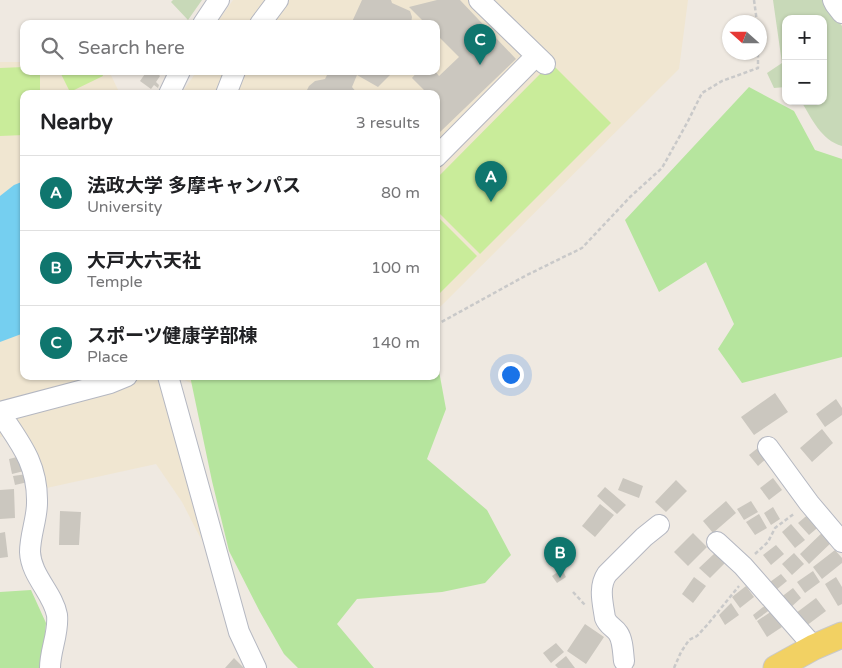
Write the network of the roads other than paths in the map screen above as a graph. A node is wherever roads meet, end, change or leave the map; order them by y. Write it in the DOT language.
graph roads {
  1 [pos="219,0"];
  2 [pos="278,0"];
  3 [pos="479,0"];
  4 [pos="833,0"];
  5 [pos="842,14"];
  6 [pos="206,20"];
  7 [pos="263,20"];
  8 [pos="178,75"];
  9 [pos="233,75"];
  10 [pos="171,90"];
  11 [pos="228,90"];
  12 [pos="440,153"];
  13 [pos="118,380"];
  14 [pos="169,380"];
  15 [pos="0,412"];
  16 [pos="768,448"];
  17 [pos="659,525"];
  18 [pos="717,542"];
  19 [pos="842,542"];
  20 [pos="842,635"];
  21 [pos="814,647"];
  22 [pos="624,666"];
  23 [pos="50,668"];
  24 [pos="256,668"];
  25 [pos="776,668"];
  1 -- 6 [label="street"];
  2 -- 7 [label="street"];
  3 -- 12 [label="street"];
  4 -- 5 [label="street"];
  8 -- 10 [label="street"];
  9 -- 11 [label="street"];
  13 -- 15 [label="street"];
  14 -- 24 [label="street"];
  15 -- 23 [label="street"];
  16 -- 19 [label="street"];
  17 -- 22 [label="street"];
  18 -- 21 [label="street"];
  20 -- 21 [label="main road"];
  21 -- 25 [label="main road"];
}
